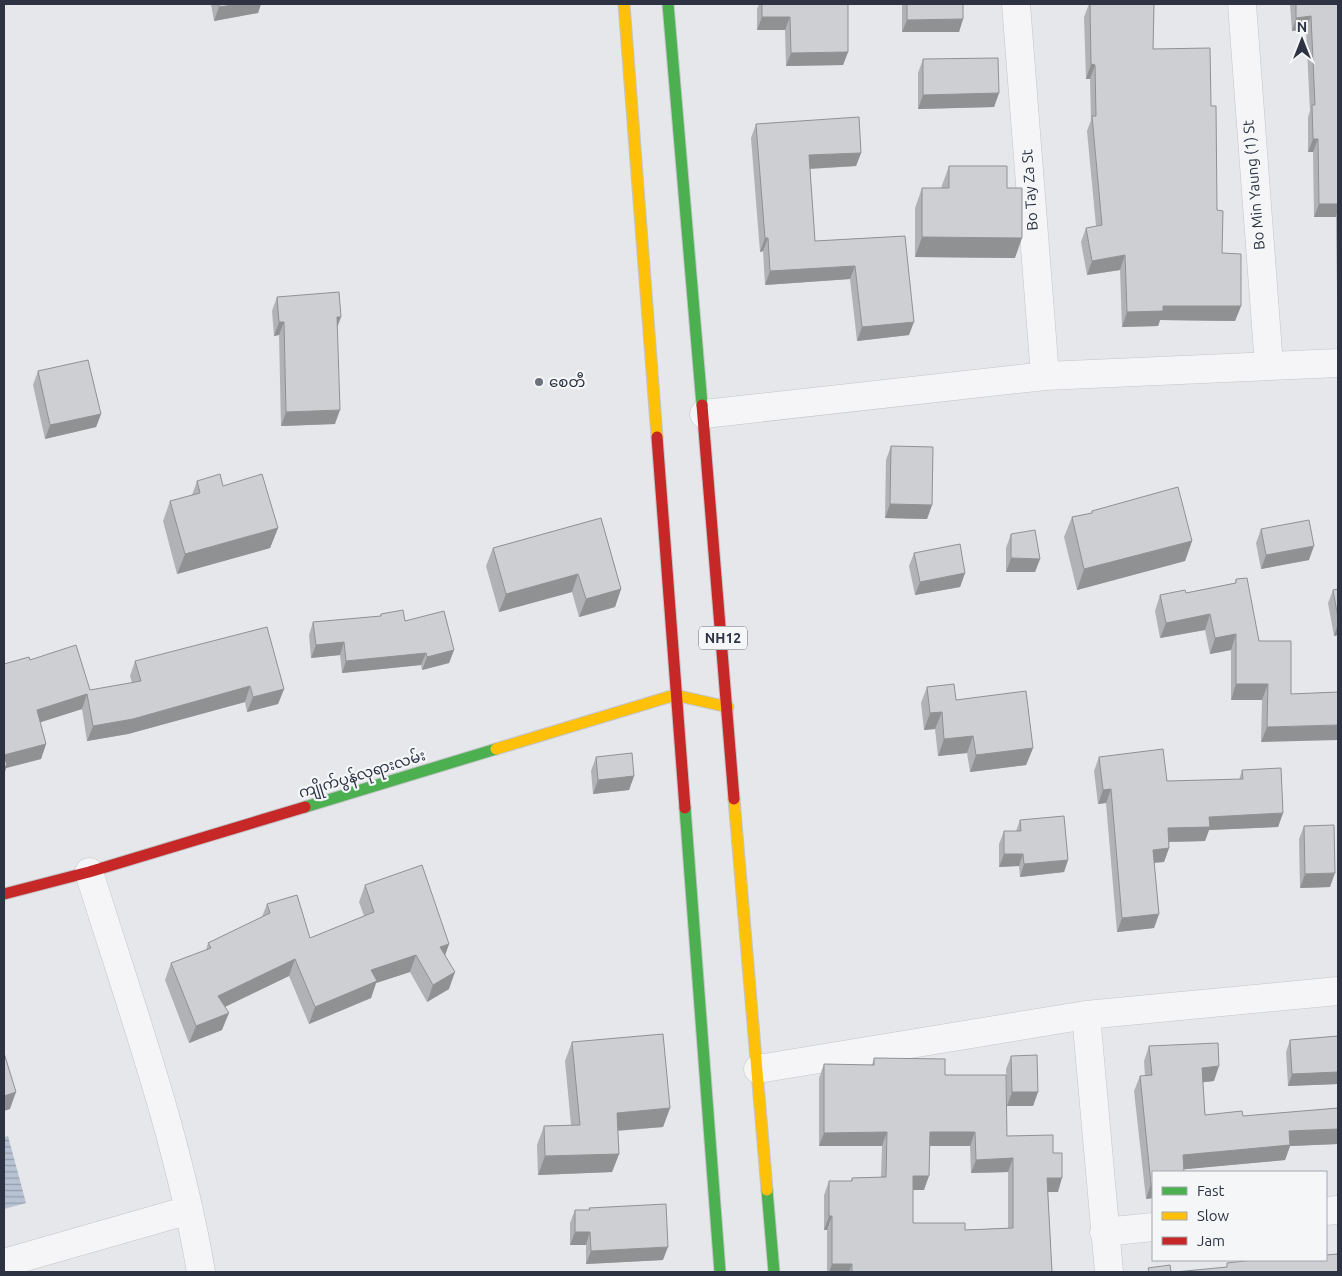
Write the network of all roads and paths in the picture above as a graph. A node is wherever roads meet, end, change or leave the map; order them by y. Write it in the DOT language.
graph roads {
  1 [pos="624,4"];
  2 [pos="668,4"];
  3 [pos="1016,4"];
  4 [pos="1242,4"];
  5 [pos="1338,363"];
  6 [pos="1268,366"];
  7 [pos="1045,376"];
  8 [pos="704,414"];
  9 [pos="675,695"];
  10 [pos="728,707"];
  11 [pos="89,872"];
  12 [pos="4,894"];
  13 [pos="1338,991"];
  14 [pos="1086,1014"];
  15 [pos="758,1069"];
  16 [pos="189,1210"];
  17 [pos="1152,1227"];
  18 [pos="1104,1232"];
  19 [pos="4,1263"];
  20 [pos="201,1272"];
  21 [pos="720,1272"];
  22 [pos="774,1272"];
  23 [pos="1109,1272"];
  1 -- 9 [label="main road"];
  2 -- 8 [label="main road, NH12"];
  3 -- 7 [label="street, Bo Tay Za St"];
  4 -- 6 [label="street, Bo Min Yaung (1) St"];
  5 -- 6 [label="street"];
  6 -- 7 [label="street"];
  7 -- 8 [label="street"];
  8 -- 10 [label="main road, NH12"];
  9 -- 10 [label="main road, ကျိုက်ပွန်လုရားလမ်း"];
  9 -- 11 [label="main road, ကျိုက်ပွန်လုရားလမ်း"];
  9 -- 21 [label="main road"];
  10 -- 15 [label="main road, NH12"];
  11 -- 12 [label="main road, ကျိုက်ပွန်လုရားလမ်း"];
  11 -- 16 [label="street"];
  13 -- 14 [label="street"];
  14 -- 15 [label="street"];
  14 -- 18 [label="street"];
  15 -- 22 [label="main road, NH12"];
  16 -- 19 [label="street"];
  16 -- 20 [label="street"];
  17 -- 18 [label="street"];
  18 -- 23 [label="street"];
}
